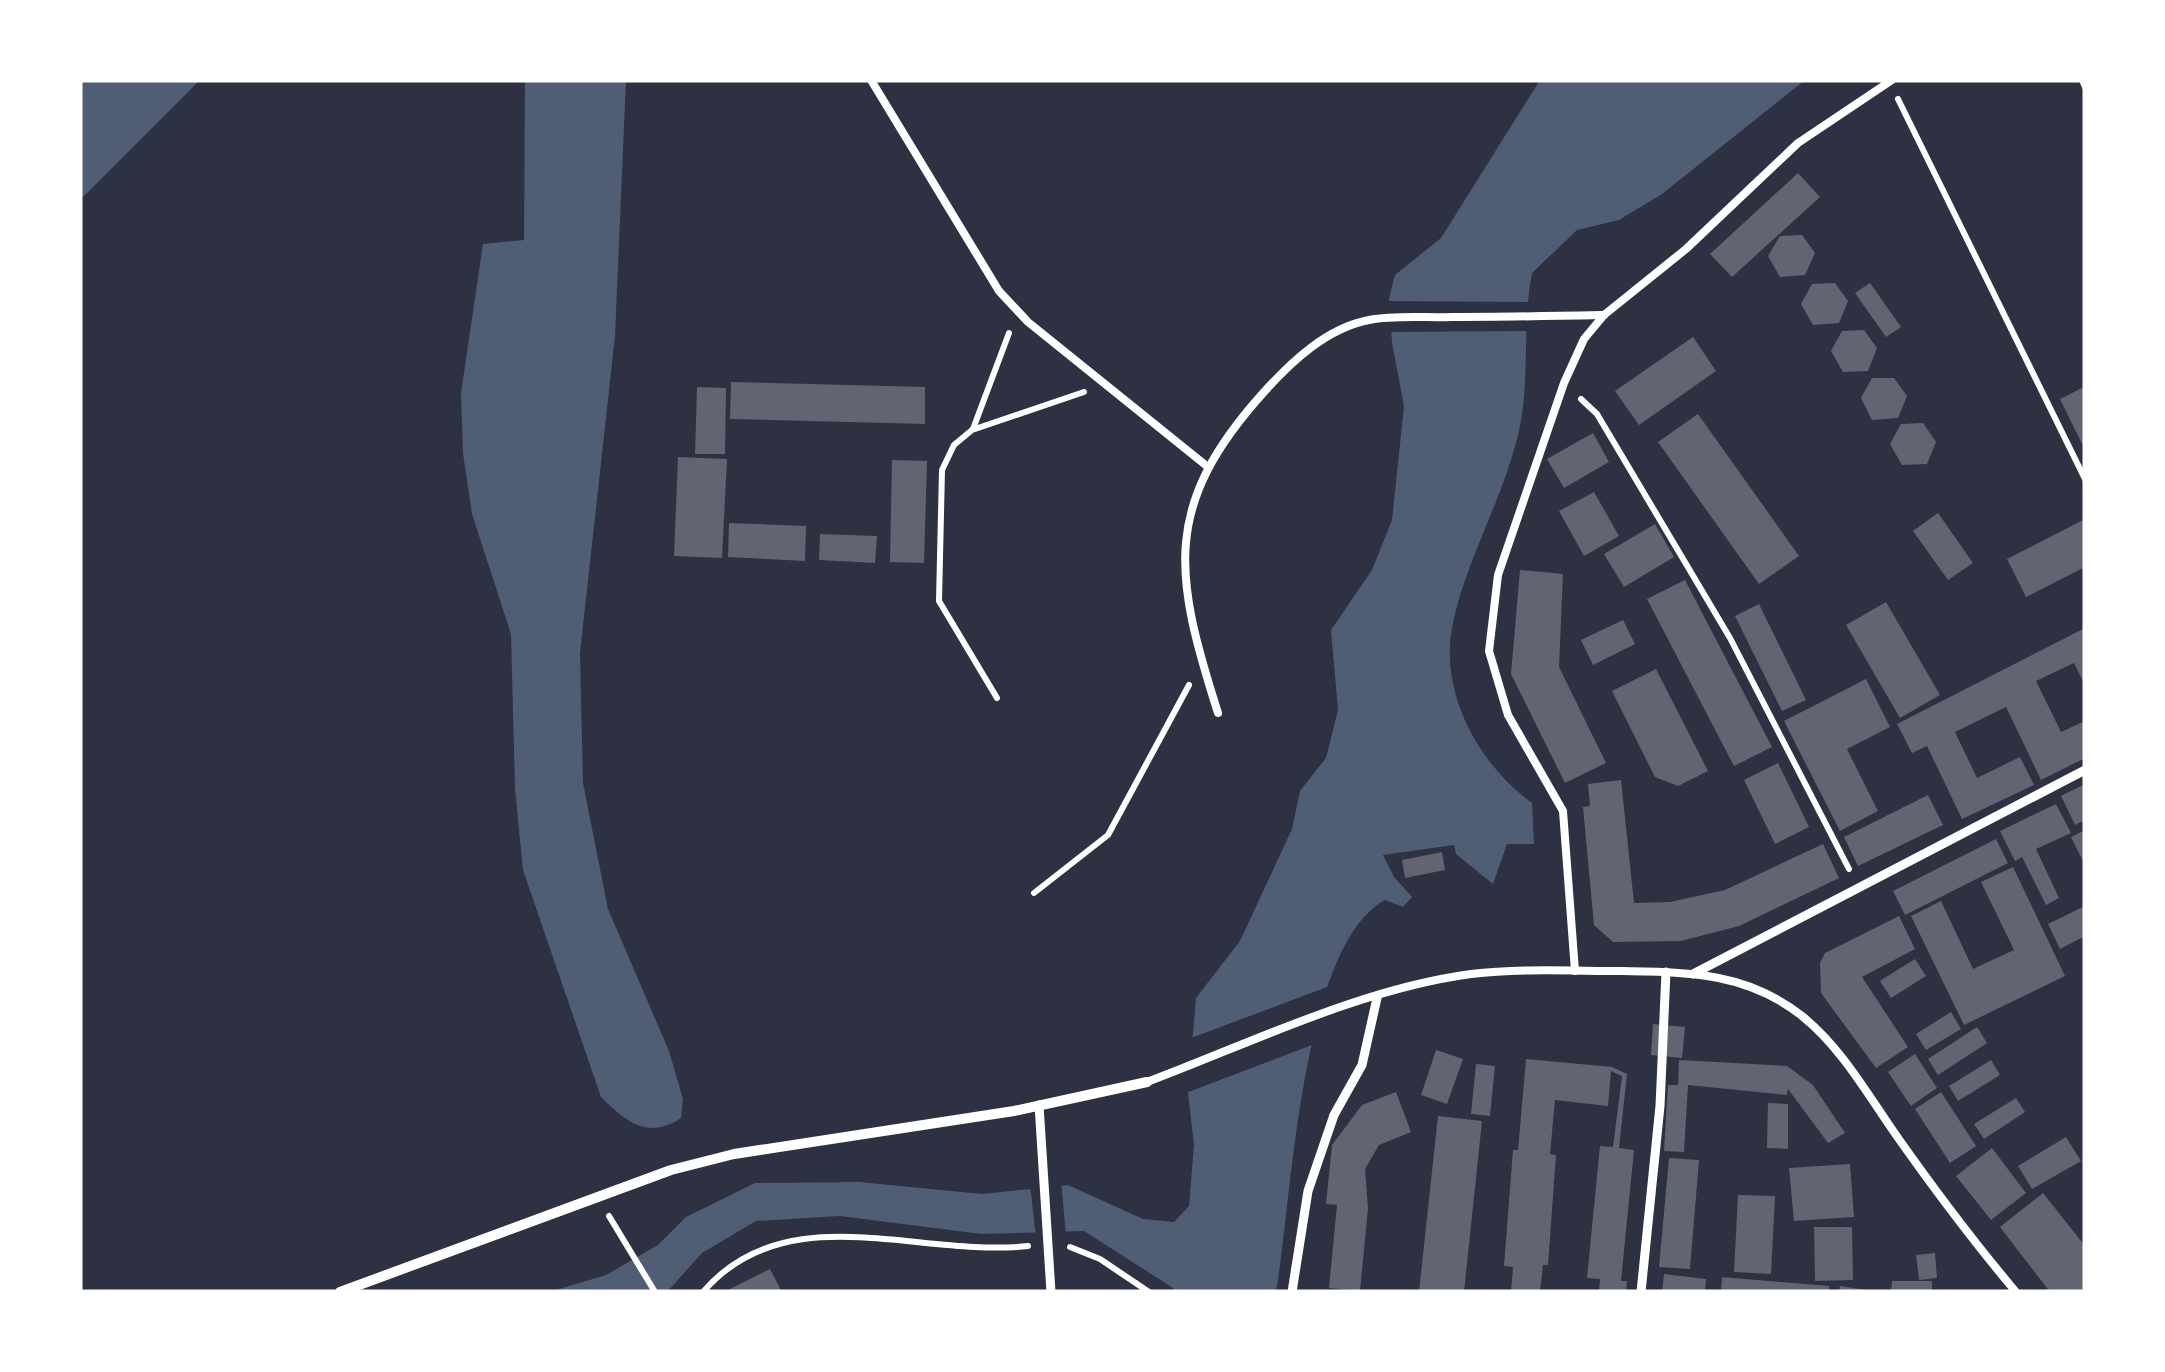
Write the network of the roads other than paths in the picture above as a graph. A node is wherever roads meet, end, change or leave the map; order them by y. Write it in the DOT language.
graph roads {
  1 [pos="871,80"];
  2 [pos="1891,81"];
  3 [pos="1604,314"];
  4 [pos="1208,466"];
  5 [pos="1218,712"];
  6 [pos="2085,770"];
  7 [pos="1575,970"];
  8 [pos="1666,972"];
  9 [pos="1694,974"];
  10 [pos="1377,998"];
  11 [pos="1147,1082"];
  12 [pos="1040,1106"];
  13 [pos="340,1292"];
  14 [pos="1051,1292"];
  15 [pos="1292,1292"];
  16 [pos="1642,1292"];
  17 [pos="2016,1292"];
  1 -- 4 [label="lane"];
  2 -- 3 [label="lane"];
  3 -- 4 [label="lane"];
  3 -- 7 [label="lane"];
  4 -- 5 [label="lane"];
  6 -- 9 [label="street"];
  7 -- 8 [label="lane"];
  7 -- 10 [label="lane"];
  8 -- 9 [label="lane"];
  8 -- 16 [label="street"];
  9 -- 17 [label="lane"];
  10 -- 11 [label="lane"];
  10 -- 15 [label="street"];
  11 -- 12 [label="street"];
  12 -- 13 [label="street"];
  12 -- 14 [label="street"];
}
